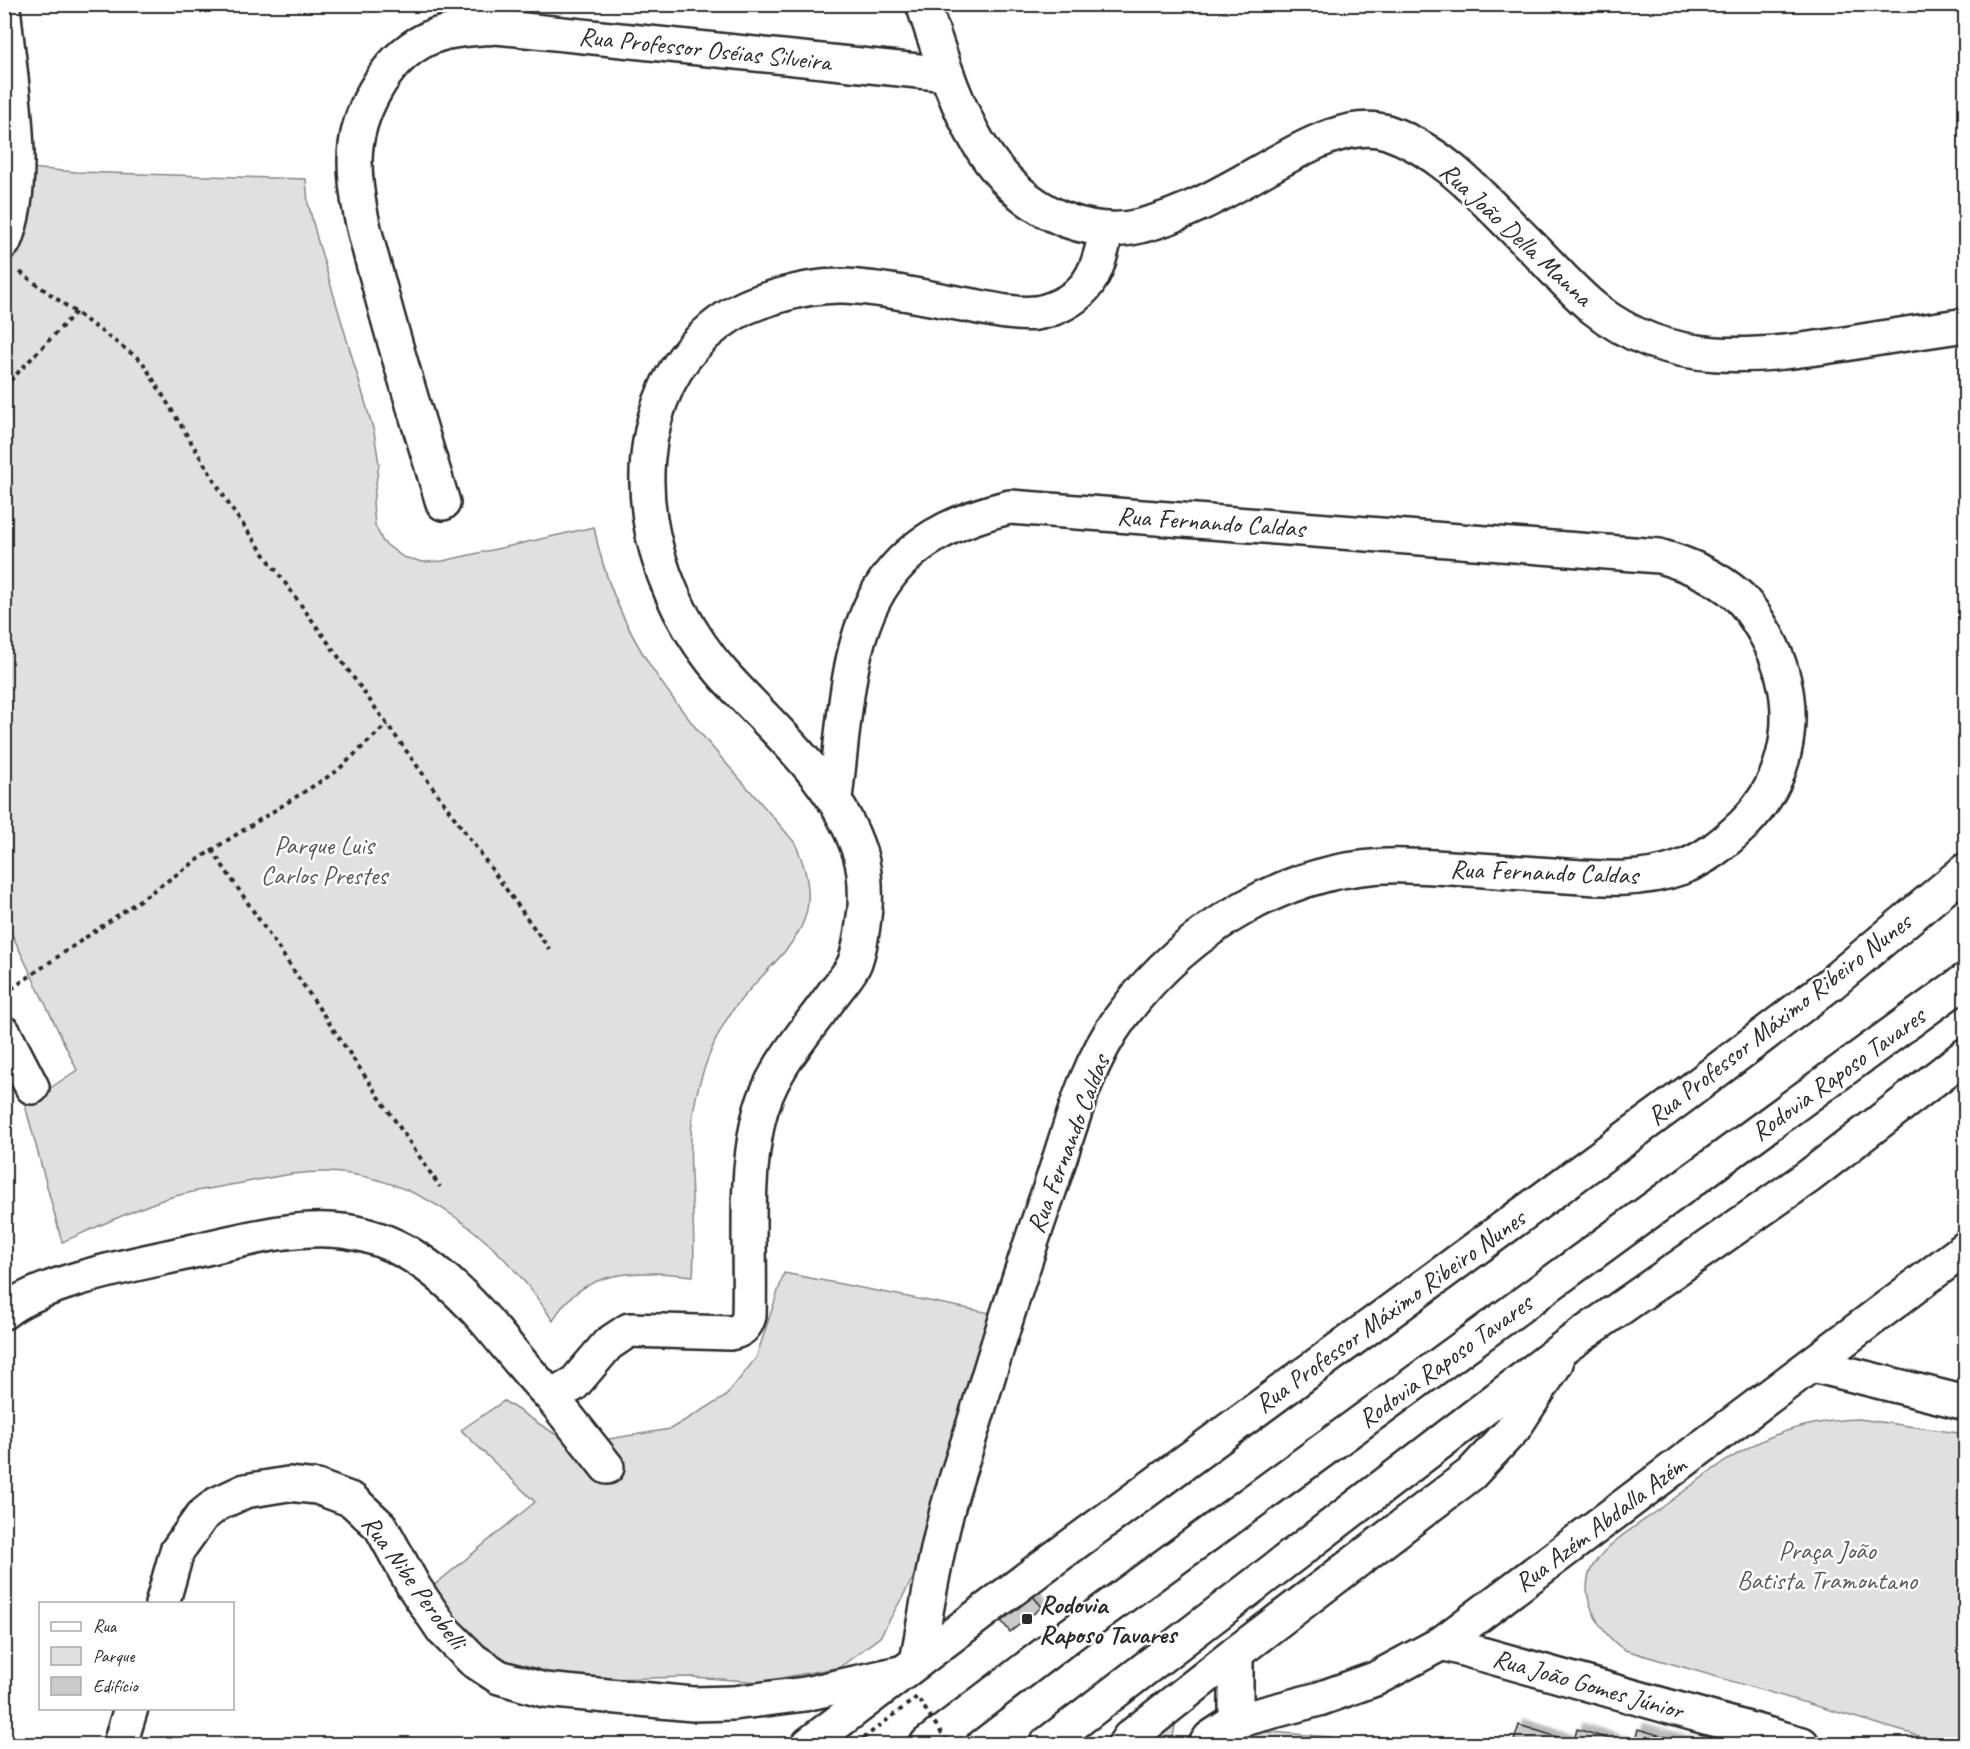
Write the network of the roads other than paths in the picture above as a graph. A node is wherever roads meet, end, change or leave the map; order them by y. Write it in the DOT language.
graph roads {
  1 [pos="923,4"];
  2 [pos="4,15"];
  3 [pos="947,74"];
  4 [pos="1107,231"];
  5 [pos="9,255"];
  6 [pos="1965,325"];
  7 [pos="443,503"];
  8 [pos="835,798"];
  9 [pos="1965,870"];
  10 [pos="1965,980"];
  11 [pos="4,1033"];
  12 [pos="1965,1055"];
  13 [pos="32,1087"];
  14 [pos="1965,1248"];
  15 [pos="4,1312"];
  16 [pos="1566,1346"];
  17 [pos="1813,1365"];
  18 [pos="550,1395"];
  19 [pos="1965,1403"];
  20 [pos="607,1467"];
  21 [pos="163,1602"];
  22 [pos="1442,1643"];
  23 [pos="1236,1653"];
  24 [pos="911,1667"];
  25 [pos="130,1710"];
  26 [pos="1236,1721"];
  27 [pos="120,1744"];
  28 [pos="809,1744"];
  29 [pos="927,1744"];
  30 [pos="1047,1744"];
  31 [pos="1125,1744"];
  32 [pos="1206,1744"];
  33 [pos="1802,1744"];
  1 -- 3 [label="main road, Rua João Della Manna"];
  2 -- 5 [label="main road"];
  3 -- 4 [label="main road, Rua João Della Manna"];
  3 -- 7 [label="main road, Rua Professor Oséias Silveira"];
  4 -- 6 [label="main road, Rua João Della Manna"];
  4 -- 8 [label="main road"];
  8 -- 18 [label="main road"];
  8 -- 24 [label="main road, Rua Fernando Caldas"];
  9 -- 24 [label="main road, Rua Professor Máximo Ribeiro Nunes"];
  10 -- 29 [label="main road, Rodovia Raposo Tavares"];
  11 -- 13 [label="main road"];
  12 -- 16 [label="main road"];
  14 -- 17 [label="main road, Rua Azém Abdalla Azém"];
  15 -- 18 [label="main road"];
  16 -- 23 [label="main road"];
  16 -- 30 [label="main road"];
  17 -- 19 [label="main road"];
  17 -- 22 [label="main road, Rua Azém Abdalla Azém"];
  18 -- 20 [label="main road"];
  21 -- 24 [label="main road, Rua Nibe Perobelli"];
  22 -- 26 [label="main road, Rua Azém Abdalla Azém"];
  22 -- 33 [label="main road, Rua João Gomes Júnior"];
  23 -- 26 [label="main road"];
  23 -- 31 [label="main road"];
  24 -- 28 [label="main road, Rua Professor Máximo Ribeiro Nunes"];
  25 -- 27 [label="main road"];
  26 -- 32 [label="main road, Rua Azém Abdalla Azém"];
}
